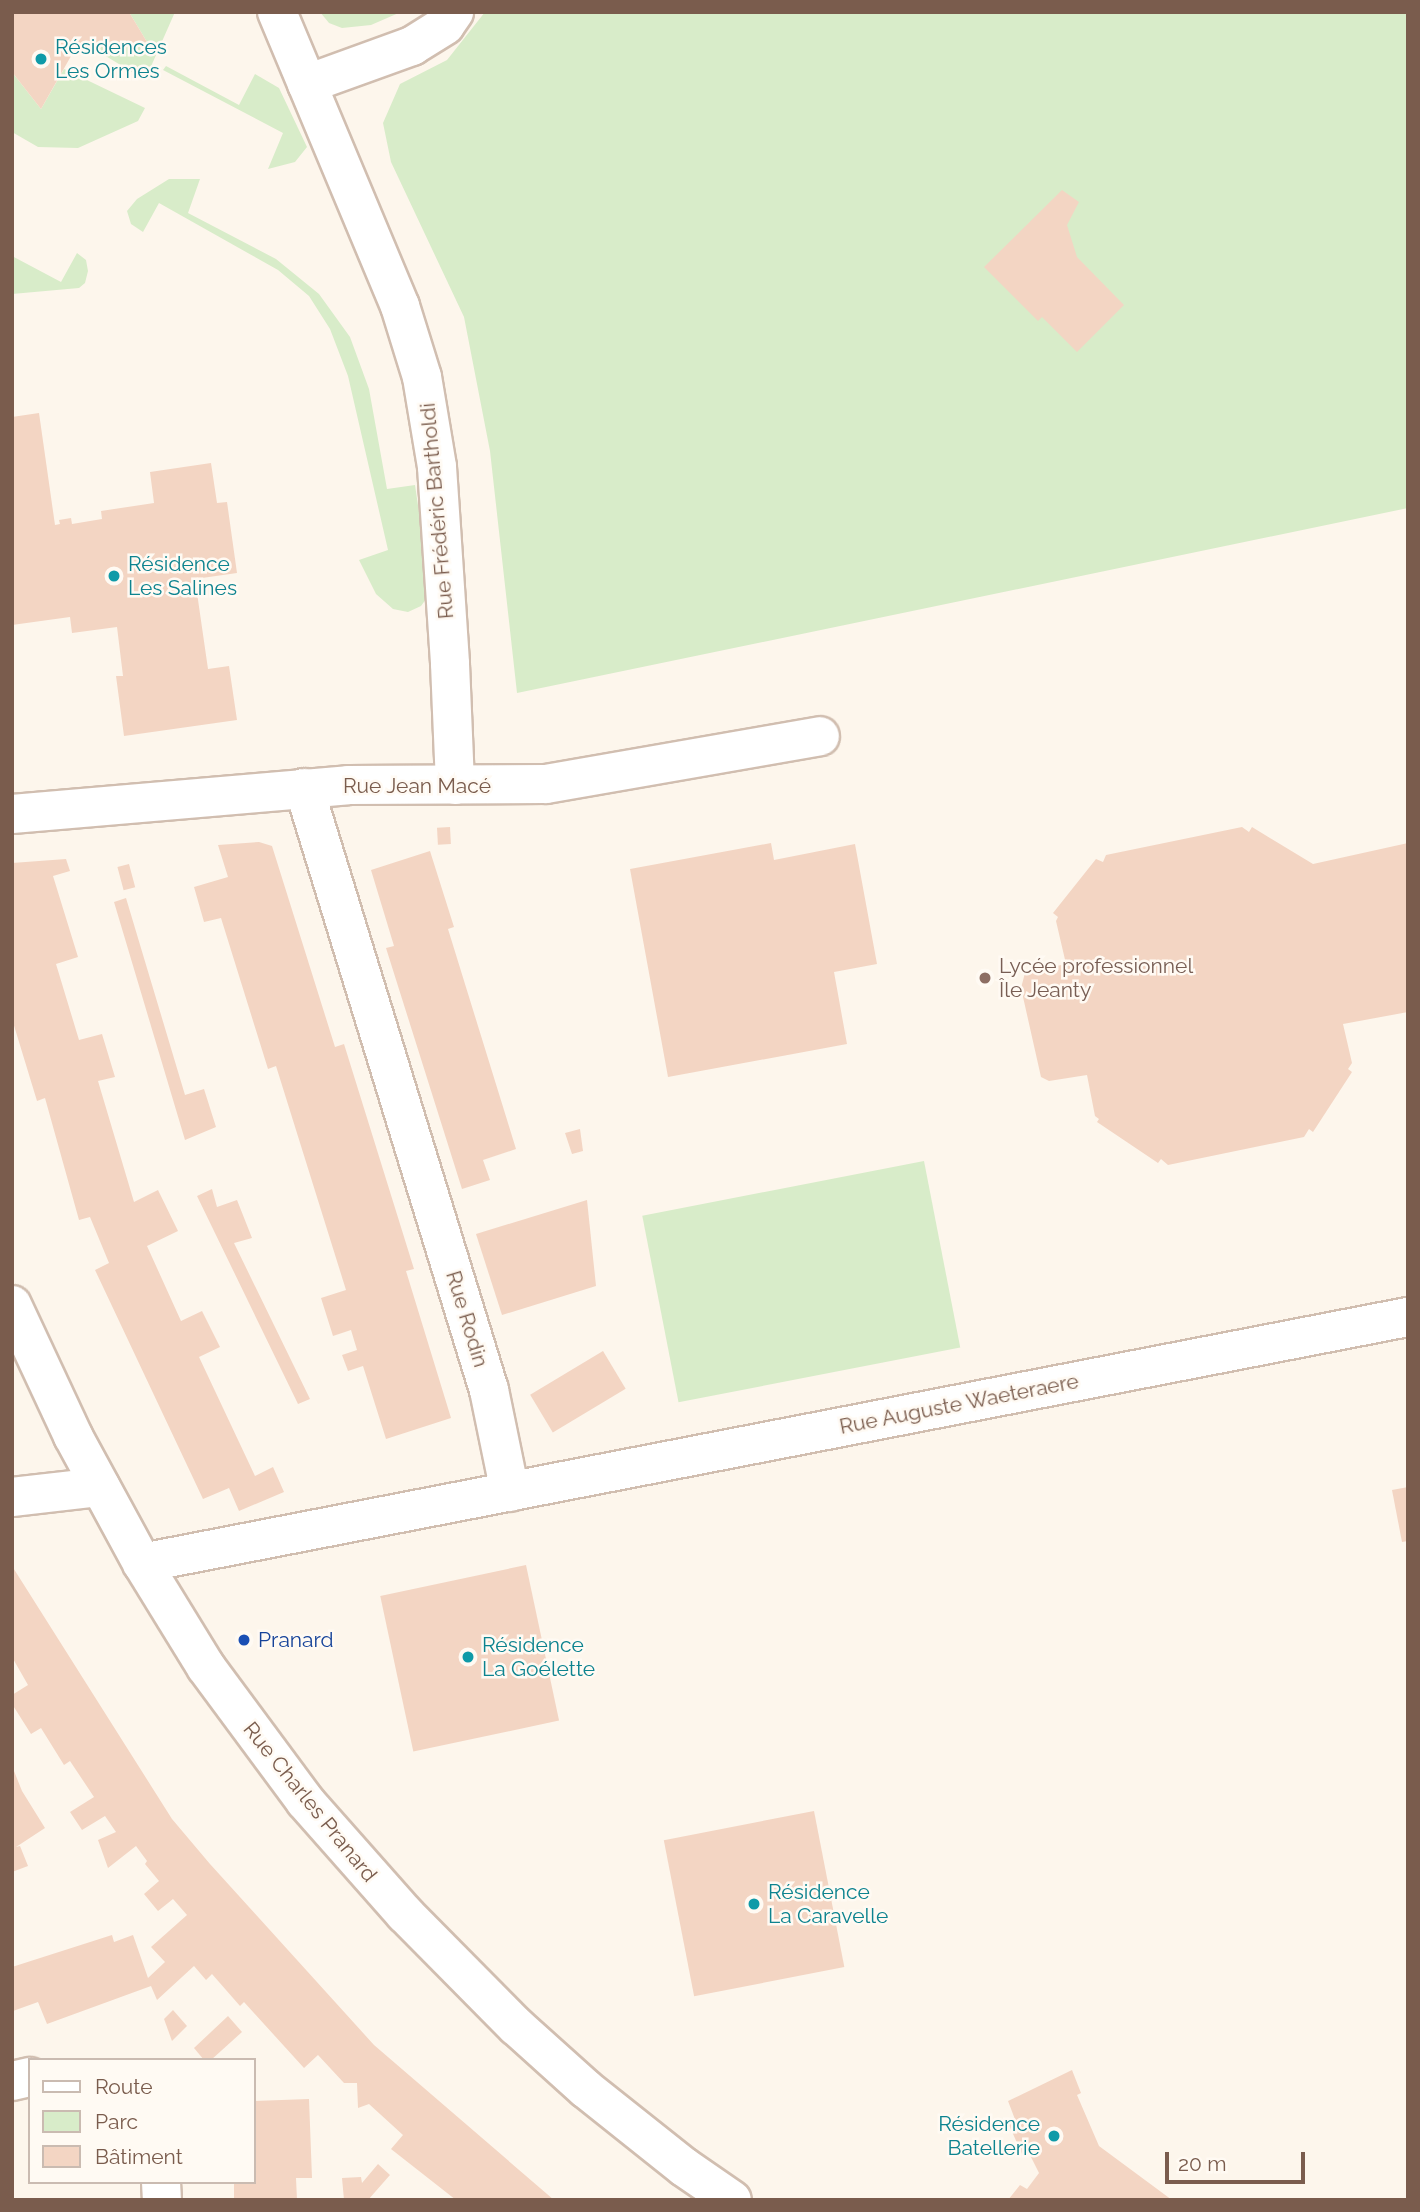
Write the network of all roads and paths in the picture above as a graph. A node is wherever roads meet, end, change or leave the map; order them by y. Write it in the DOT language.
graph roads {
  1 [pos="277,12"];
  2 [pos="454,12"];
  3 [pos="307,85"];
  4 [pos="820,736"];
  5 [pos="455,785"];
  6 [pos="304,788"];
  7 [pos="12,814"];
  8 [pos="12,1305"];
  9 [pos="1408,1317"];
  10 [pos="100,1487"];
  11 [pos="510,1492"];
  12 [pos="12,1497"];
  13 [pos="142,1563"];
  14 [pos="732,2200"];
  1 -- 3 [label="street, Rue Frédéric Bartholdi"];
  2 -- 3 [label="street"];
  3 -- 5 [label="street, Rue Frédéric Bartholdi"];
  4 -- 5 [label="street, Rue Jean Macé"];
  5 -- 6 [label="street, Rue Jean Macé"];
  6 -- 7 [label="street, Rue Jean Macé"];
  6 -- 11 [label="street, Rue Rodin"];
  8 -- 10 [label="street, Rue Charles Pranard"];
  9 -- 11 [label="street, Rue Auguste Waeteraere"];
  10 -- 12 [label="street"];
  10 -- 13 [label="street, Rue Charles Pranard"];
  11 -- 13 [label="street"];
  13 -- 14 [label="street, Rue Charles Pranard"];
}
